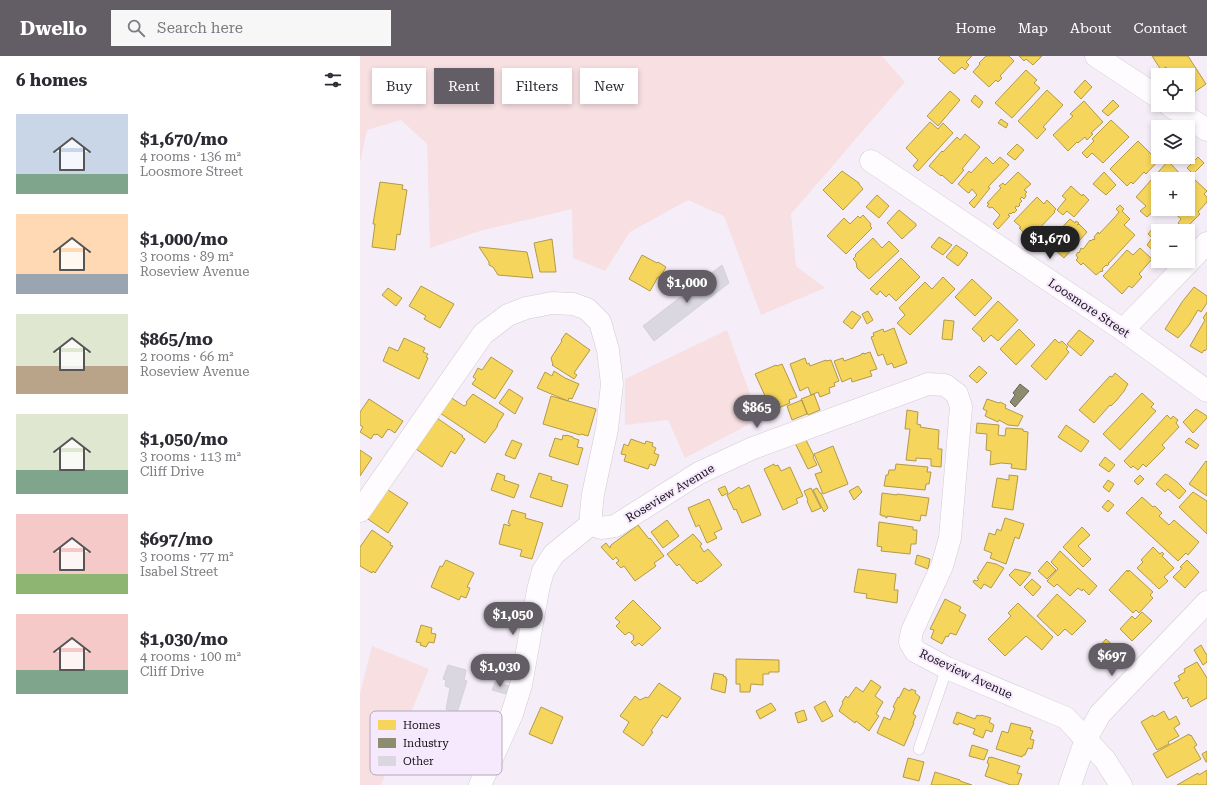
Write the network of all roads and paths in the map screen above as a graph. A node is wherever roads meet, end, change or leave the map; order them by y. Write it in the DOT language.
graph roads {
  1 [pos="1096,56"];
  2 [pos="1151,92"];
  3 [pos="1180,112"];
  4 [pos="1207,130"];
  5 [pos="871,161"];
  6 [pos="1207,243"];
  7 [pos="1122,330"];
  8 [pos="1207,390"];
  9 [pos="360,511"];
  10 [pos="591,524"];
  11 [pos="1207,602"];
  12 [pos="947,668"];
  13 [pos="502,736"];
  14 [pos="1086,739"];
  15 [pos="919,749"];
  16 [pos="485,775"];
  17 [pos="480,785"];
  18 [pos="1070,785"];
  19 [pos="1121,785"];
  1 -- 2 [label="street"];
  3 -- 4 [label="street"];
  5 -- 7 [label="street, Loosmore Street"];
  6 -- 7 [label="street"];
  7 -- 8 [label="street, Loosmore Street"];
  9 -- 10 [label="street"];
  10 -- 12 [label="street, Roseview Avenue"];
  10 -- 13 [label="street"];
  11 -- 14 [label="street"];
  12 -- 14 [label="street, Roseview Avenue"];
  12 -- 15 [label="lane"];
  14 -- 18 [label="street"];
  14 -- 19 [label="street, Roseview Avenue"];
  16 -- 17 [label="street"];
}
